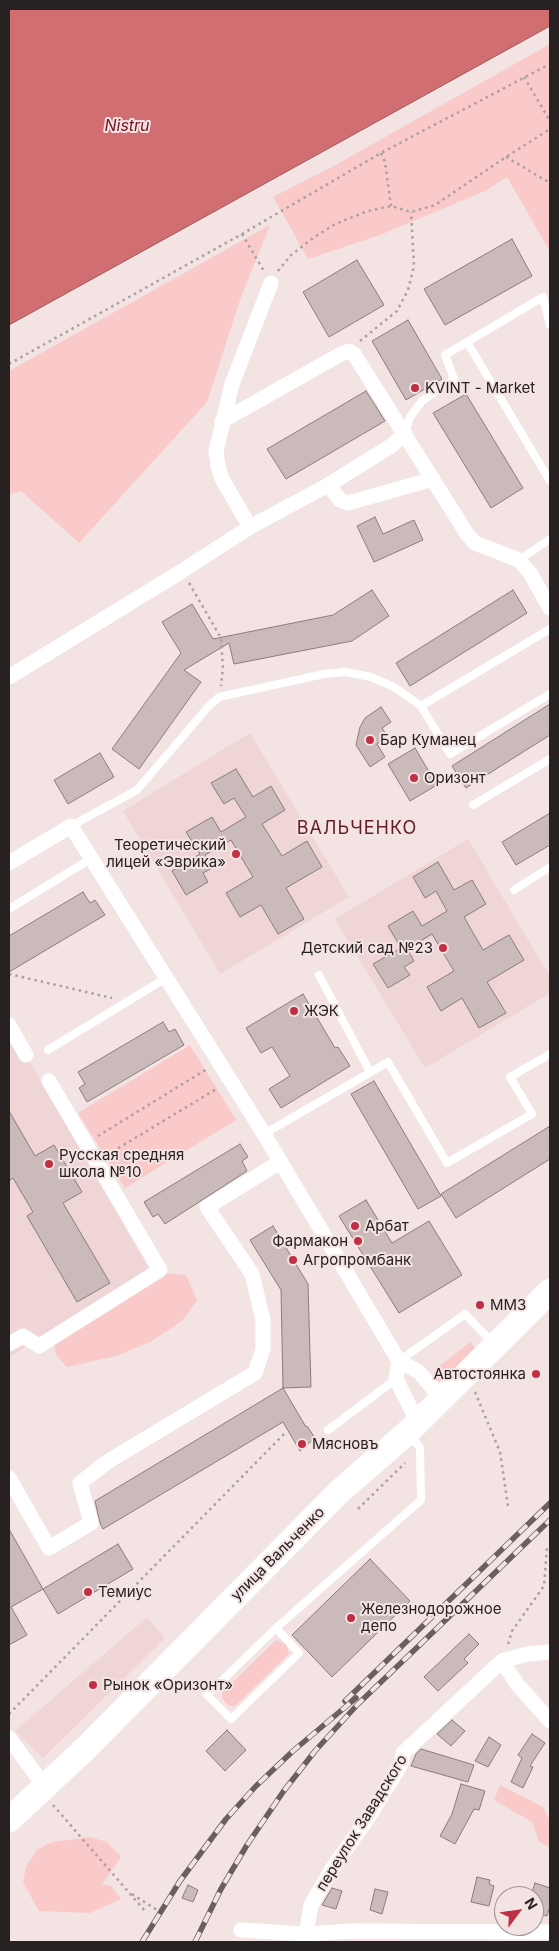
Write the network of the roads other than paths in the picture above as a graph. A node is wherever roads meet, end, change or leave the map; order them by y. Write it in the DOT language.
graph roads {
  1 [pos="272,284"];
  2 [pos="550,325"];
  3 [pos="466,342"];
  4 [pos="222,421"];
  5 [pos="405,433"];
  6 [pos="433,479"];
  7 [pos="550,481"];
  8 [pos="328,485"];
  9 [pos="250,527"];
  10 [pos="550,539"];
  11 [pos="519,560"];
  12 [pos="550,608"];
  13 [pos="550,629"];
  14 [pos="9,677"];
  15 [pos="550,694"];
  16 [pos="421,706"];
  17 [pos="550,759"];
  18 [pos="473,805"];
  19 [pos="71,826"];
  20 [pos="92,858"];
  21 [pos="9,863"];
  22 [pos="550,867"];
  23 [pos="514,890"];
  24 [pos="9,909"];
  25 [pos="319,975"];
  26 [pos="166,978"];
  27 [pos="9,1025"];
  28 [pos="48,1050"];
  29 [pos="550,1054"];
  30 [pos="26,1055"];
  31 [pos="370,1072"];
  32 [pos="49,1081"];
  33 [pos="264,1134"];
  34 [pos="280,1162"];
  35 [pos="550,1291"];
  36 [pos="9,1344"];
  37 [pos="495,1345"];
  38 [pos="399,1361"];
  39 [pos="396,1379"];
  40 [pos="441,1398"];
  41 [pos="328,1430"];
  42 [pos="415,1434"];
  43 [pos="9,1478"];
  44 [pos="276,1628"];
  45 [pos="550,1652"];
  46 [pos="502,1661"];
  47 [pos="550,1721"];
  48 [pos="9,1738"];
  49 [pos="48,1794"];
  50 [pos="9,1820"];
  51 [pos="241,1930"];
  52 [pos="550,1932"];
  53 [pos="502,1937"];
  54 [pos="307,1938"];
  1 -- 4 [label="street"];
  2 -- 3 [label="lane"];
  3 -- 5 [label="lane"];
  3 -- 7 [label="lane"];
  4 -- 5 [label="street"];
  4 -- 9 [label="street"];
  5 -- 6 [label="street"];
  5 -- 8 [label="street"];
  6 -- 8 [label="street"];
  6 -- 11 [label="street"];
  8 -- 9 [label="street"];
  9 -- 14 [label="street"];
  10 -- 11 [label="lane"];
  11 -- 12 [label="street"];
  13 -- 16 [label="lane"];
  15 -- 16 [label="lane"];
  16 -- 19 [label="lane"];
  17 -- 18 [label="lane"];
  19 -- 20 [label="street"];
  19 -- 21 [label="street"];
  20 -- 24 [label="lane"];
  20 -- 26 [label="street"];
  22 -- 23 [label="lane"];
  25 -- 31 [label="lane"];
  26 -- 28 [label="lane"];
  26 -- 33 [label="street"];
  27 -- 30 [label="street"];
  29 -- 31 [label="lane"];
  31 -- 33 [label="lane"];
  32 -- 36 [label="street"];
  33 -- 34 [label="street"];
  34 -- 38 [label="street"];
  34 -- 43 [label="street"];
  35 -- 37 [label="main road, улица Вальченко"];
  37 -- 38 [label="lane"];
  37 -- 40 [label="main road, улица Вальченко"];
  38 -- 39 [label="street"];
  38 -- 40 [label="street"];
  39 -- 41 [label="lane"];
  39 -- 42 [label="street"];
  40 -- 42 [label="main road, улица Вальченко"];
  42 -- 44 [label="lane"];
  42 -- 49 [label="main road, улица Вальченко"];
  44 -- 44 [label="lane"];
  45 -- 46 [label="street"];
  46 -- 47 [label="street"];
  46 -- 54 [label="street, переулок Завадского"];
  48 -- 49 [label="street"];
  49 -- 50 [label="main road, улица Вальченко"];
  51 -- 54 [label="street"];
  52 -- 53 [label="street"];
  53 -- 54 [label="street"];
}
